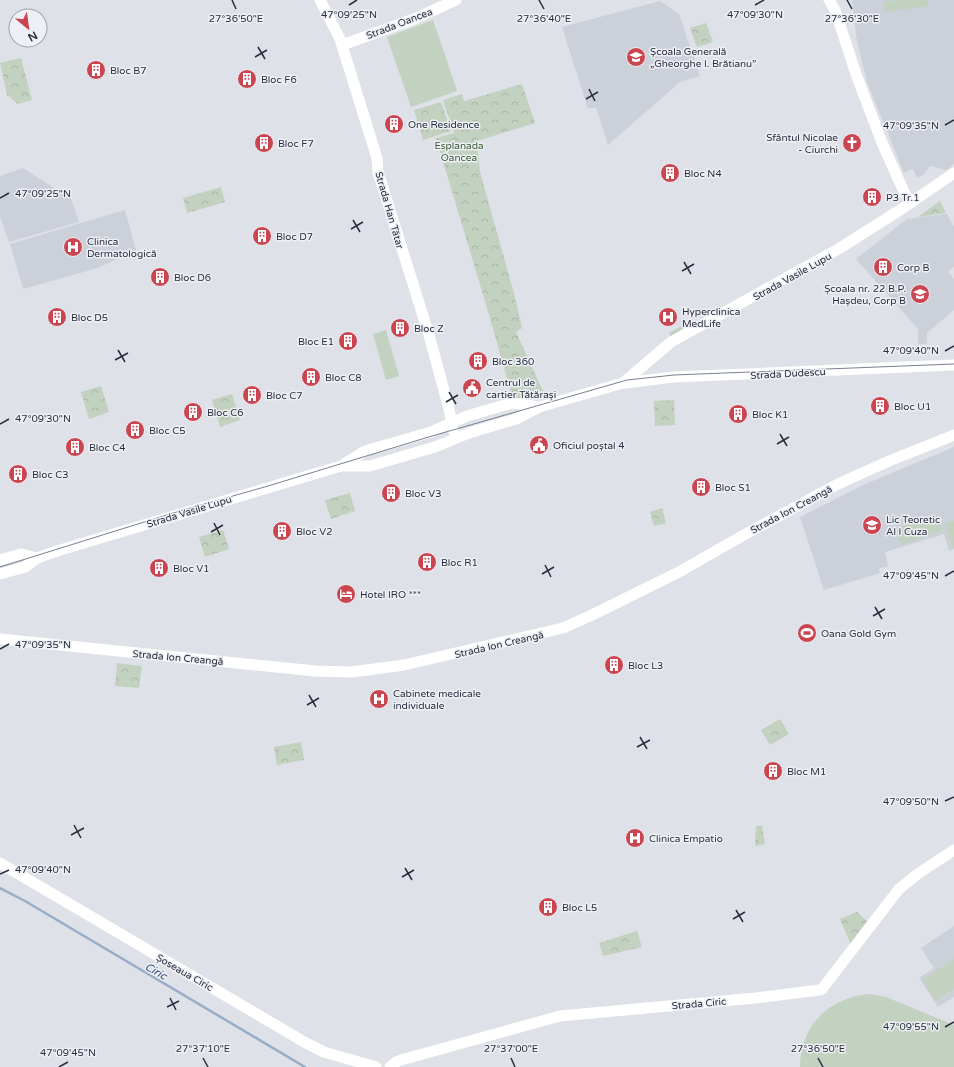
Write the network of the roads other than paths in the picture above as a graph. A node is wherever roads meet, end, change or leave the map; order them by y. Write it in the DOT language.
graph roads {
  1 [pos="320,0"];
  2 [pos="456,0"];
  3 [pos="829,0"];
  4 [pos="342,45"];
  5 [pos="954,173"];
  6 [pos="912,202"];
  7 [pos="954,366"];
  8 [pos="623,383"];
  9 [pos="539,407"];
  10 [pos="451,423"];
  11 [pos="954,435"];
  12 [pos="454,439"];
  13 [pos="341,466"];
  14 [pos="37,558"];
  15 [pos="0,560"];
  16 [pos="0,574"];
  17 [pos="0,639"];
  18 [pos="954,850"];
  19 [pos="0,863"];
  20 [pos="376,1067"];
  21 [pos="390,1067"];
  1 -- 4 [label="street, Strada Han Tătar"];
  2 -- 4 [label="street, Strada Oancea"];
  3 -- 6 [label="street"];
  4 -- 10 [label="street, Strada Han Tătar"];
  5 -- 6 [label="street, Strada Vasile Lupu"];
  6 -- 8 [label="street, Strada Vasile Lupu"];
  7 -- 8 [label="street, Strada Dudescu"];
  8 -- 9 [label="street, Strada Vasile Lupu"];
  9 -- 10 [label="street, Strada Vasile Lupu"];
  9 -- 12 [label="street, Strada Vasile Lupu"];
  10 -- 12 [label="street, Strada Han Tătar"];
  10 -- 13 [label="street, Strada Vasile Lupu"];
  11 -- 17 [label="street, Strada Ion Creangă"];
  12 -- 13 [label="street, Strada Vasile Lupu"];
  13 -- 14 [label="street, Strada Vasile Lupu"];
  14 -- 15 [label="street, Strada Vasile Lupu"];
  14 -- 16 [label="street, Strada Vasile Lupu"];
  18 -- 21 [label="street, Strada Ciric"];
  19 -- 20 [label="street, Șoseaua Ciric"];
}
